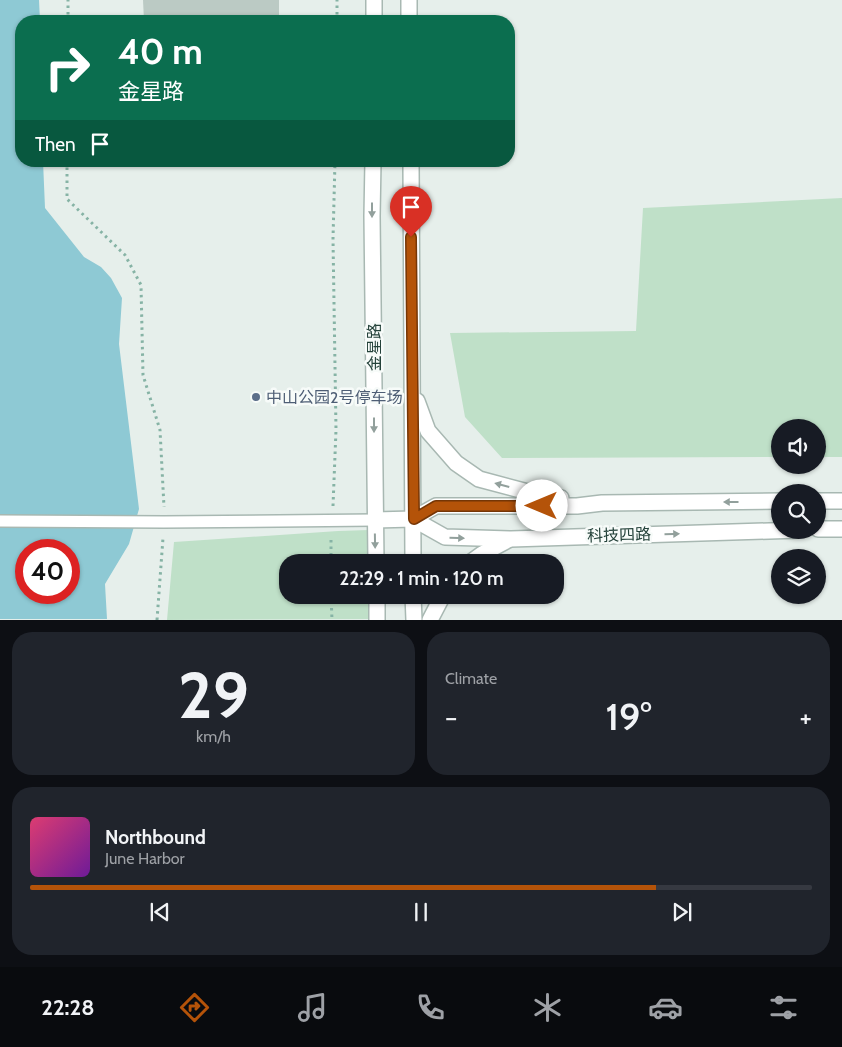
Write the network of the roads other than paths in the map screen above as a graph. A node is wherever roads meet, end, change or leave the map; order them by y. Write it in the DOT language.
graph roads {
  1 [pos="374,0"];
  2 [pos="409,0"];
  3 [pos="374,15"];
  4 [pos="410,15"];
  5 [pos="373,167"];
  6 [pos="411,167"];
  7 [pos="412,387"];
  8 [pos="771,501"];
  9 [pos="826,501"];
  10 [pos="842,501"];
  11 [pos="602,503"];
  12 [pos="414,519"];
  13 [pos="375,520"];
  14 [pos="0,522"];
  15 [pos="842,529"];
  16 [pos="826,530"];
  17 [pos="771,531"];
  18 [pos="510,539"];
  19 [pos="376,554"];
  20 [pos="414,554"];
  21 [pos="482,554"];
  22 [pos="377,604"];
  23 [pos="414,604"];
  24 [pos="438,604"];
  25 [pos="377,620"];
  26 [pos="414,620"];
  27 [pos="430,620"];
  1 -- 3 [label="street"];
  2 -- 4 [label="street"];
  5 -- 13 [label="street, 金星路, one-way"];
  6 -- 7 [label="street"];
  11 -- 7 [label="street, one-way"];
  7 -- 12 [label="street"];
  8 -- 11 [label="street, 科技四路, one-way"];
  9 -- 10 [label="street"];
  11 -- 12 [label="street, 科技四路"];
  12 -- 13 [label="street, 科技四路"];
  12 -- 18 [label="street, 科技四路, one-way"];
  12 -- 20 [label="street"];
  13 -- 14 [label="lane"];
  13 -- 19 [label="street, 金星路, one-way"];
  15 -- 16 [label="street"];
  18 -- 17 [label="street, 科技四路, one-way"];
  18 -- 21 [label="street"];
  22 -- 25 [label="street"];
  23 -- 26 [label="street"];
  24 -- 27 [label="street"];
}
